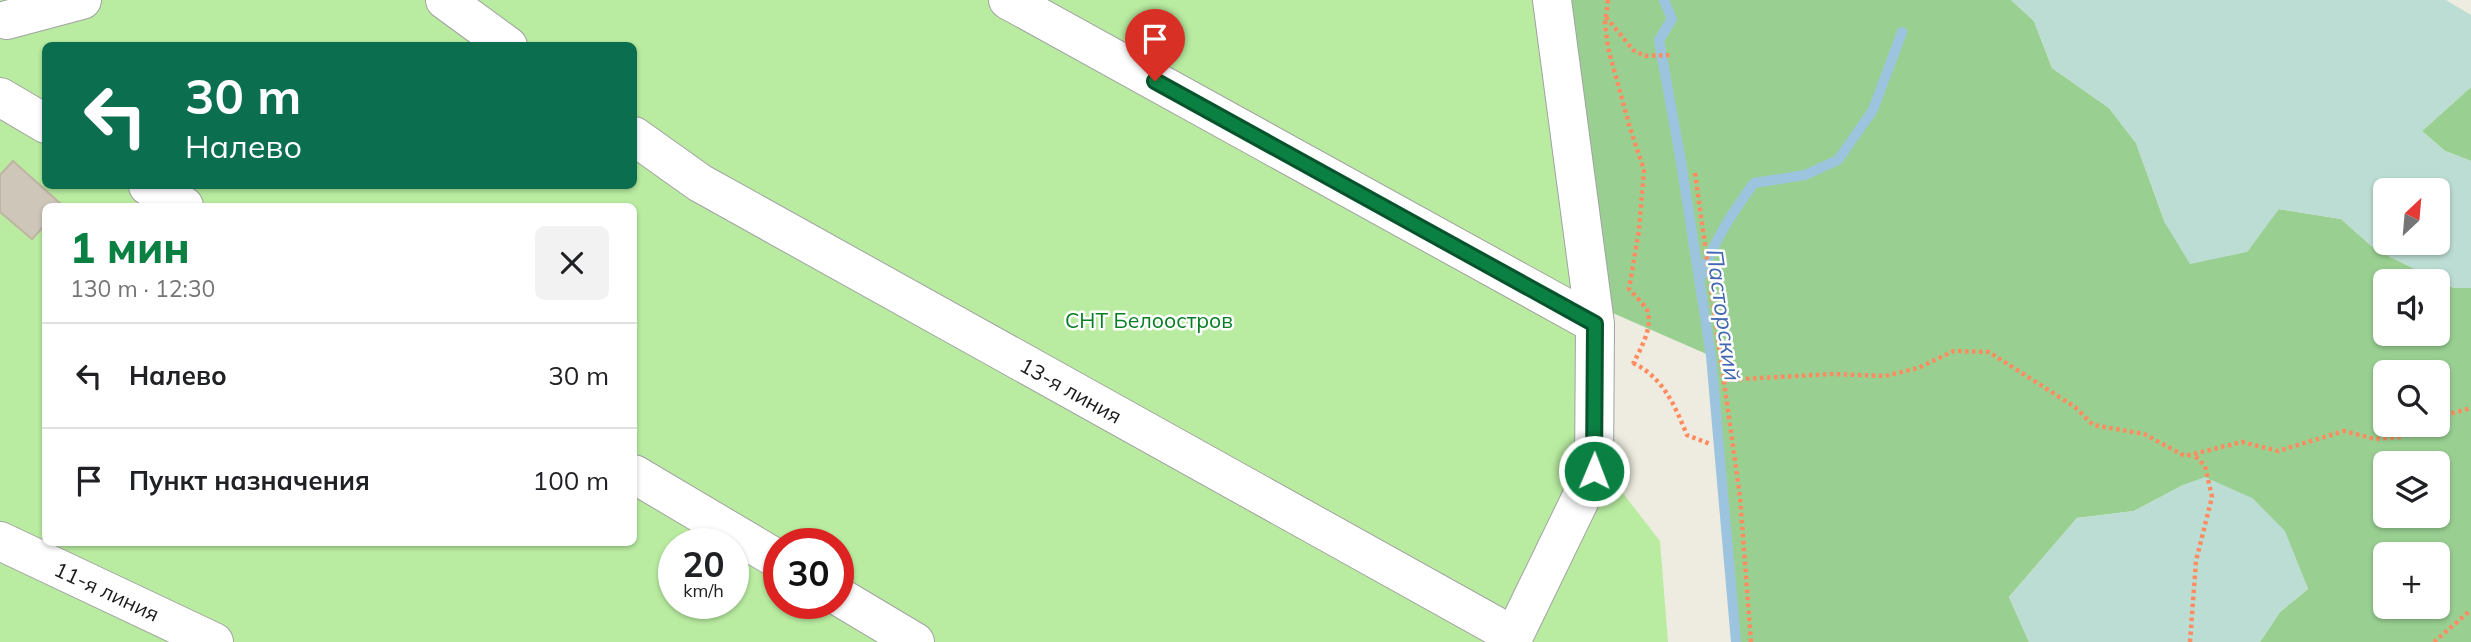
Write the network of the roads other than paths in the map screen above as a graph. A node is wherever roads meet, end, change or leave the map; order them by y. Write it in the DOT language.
graph roads {
  1 [pos="82,0"];
  2 [pos="445,0"];
  3 [pos="1008,0"];
  4 [pos="1552,0"];
  5 [pos="2,18"];
  6 [pos="503,42"];
  7 [pos="0,97"];
  8 [pos="42,122"];
  9 [pos="637,138"];
  10 [pos="153,189"];
  11 [pos="179,203"];
  12 [pos="1595,324"];
  13 [pos="637,476"];
  14 [pos="0,541"];
  15 [pos="763,551"];
  16 [pos="854,606"];
  17 [pos="1513,639"];
  18 [pos="214,642"];
  19 [pos="915,642"];
  1 -- 5 [label="street"];
  2 -- 6 [label="street"];
  3 -- 12 [label="street"];
  4 -- 12 [label="street"];
  7 -- 8 [label="street"];
  9 -- 17 [label="street, 13-я линия"];
  10 -- 11 [label="street"];
  12 -- 17 [label="street"];
  13 -- 15 [label="street"];
  14 -- 18 [label="street, 11-я линия"];
  16 -- 19 [label="street"];
}
